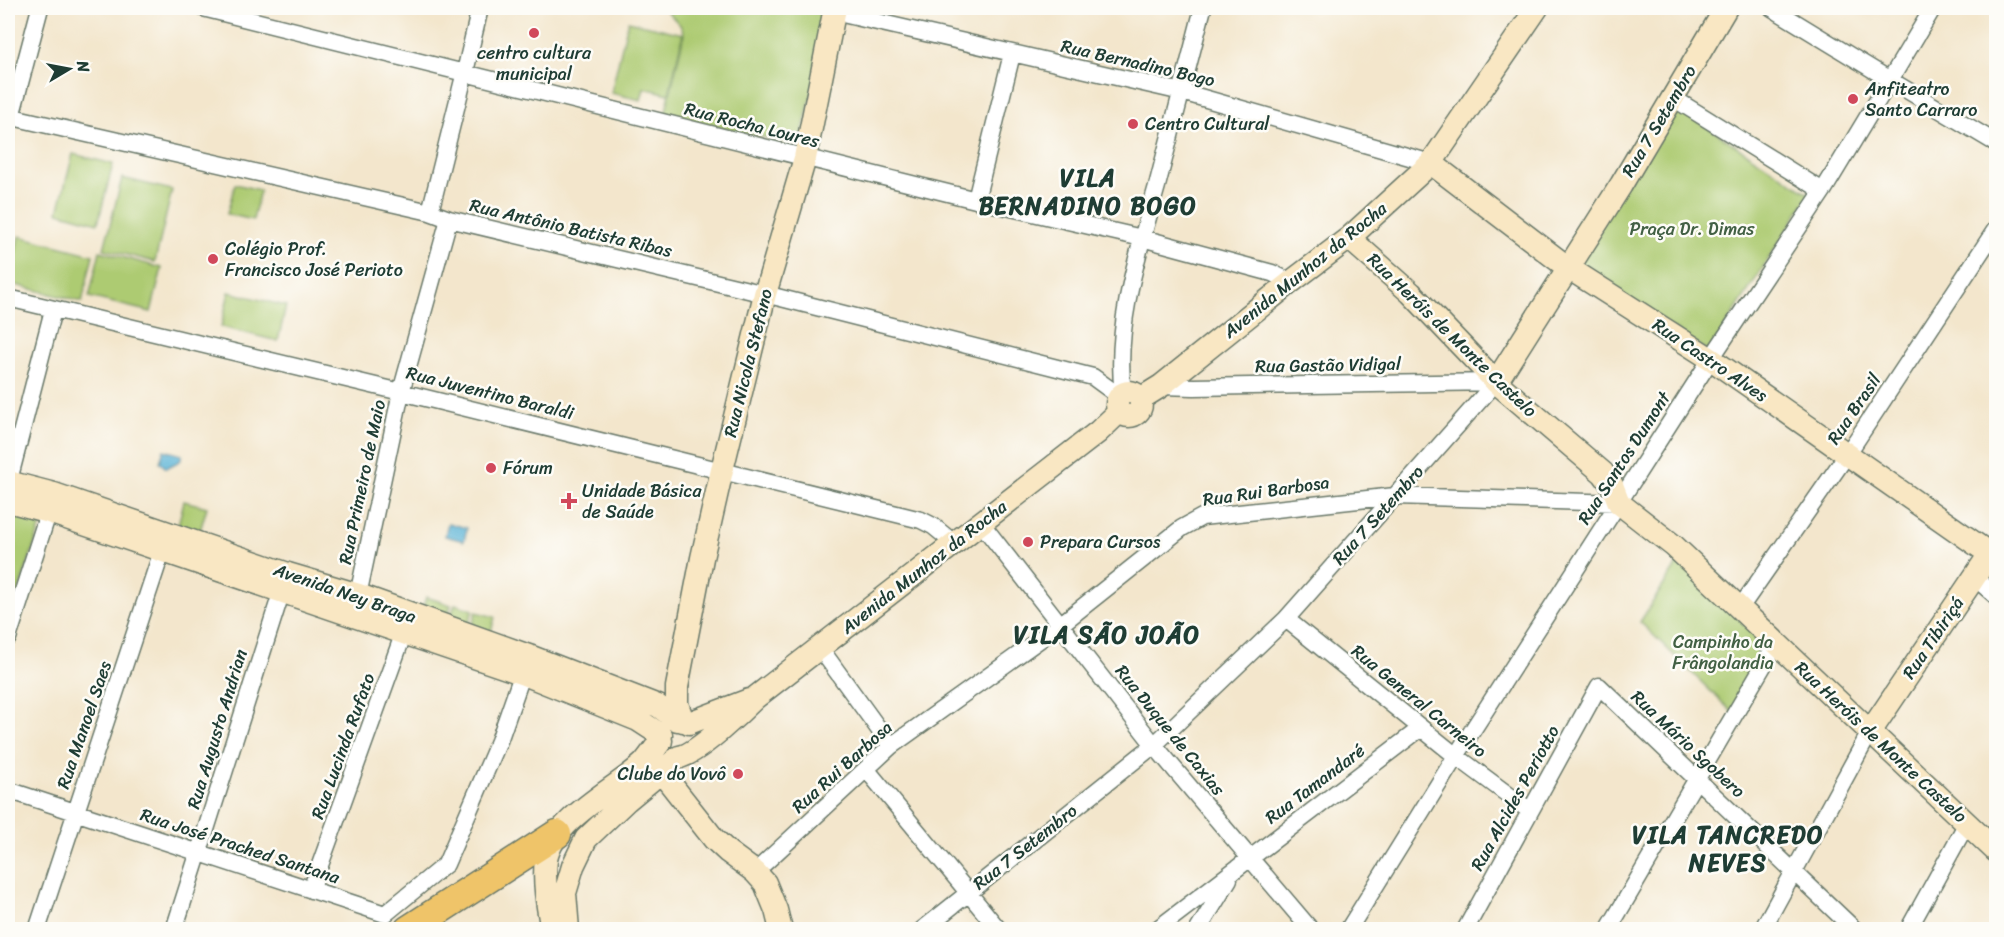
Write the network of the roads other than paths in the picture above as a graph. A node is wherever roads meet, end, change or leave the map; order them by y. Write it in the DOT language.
graph roads {
  1 [pos="40,8"];
  2 [pos="203,8"];
  3 [pos="480,8"];
  4 [pos="1203,8"];
  5 [pos="1533,8"];
  6 [pos="1726,8"];
  7 [pos="1772,8"];
  8 [pos="1933,8"];
  9 [pos="835,10"];
  10 [pos="1012,54"];
  11 [pos="465,72"];
  12 [pos="1890,80"];
  13 [pos="1182,92"];
  14 [pos="1673,98"];
  15 [pos="9,116"];
  16 [pos="1996,143"];
  17 [pos="805,158"];
  18 [pos="1431,163"];
  19 [pos="1823,190"];
  20 [pos="976,200"];
  21 [pos="430,212"];
  22 [pos="449,219"];
  23 [pos="1996,229"];
  24 [pos="1142,238"];
  25 [pos="1349,238"];
  26 [pos="1567,267"];
  27 [pos="1291,282"];
  28 [pos="765,294"];
  29 [pos="8,298"];
  30 [pos="53,310"];
  31 [pos="1711,359"];
  32 [pos="1496,382"];
  33 [pos="1161,386"];
  34 [pos="401,392"];
  35 [pos="1125,400"];
  36 [pos="1848,453"];
  37 [pos="722,470"];
  38 [pos="8,487"];
  39 [pos="1395,496"];
  40 [pos="51,503"];
  41 [pos="1619,503"];
  42 [pos="981,523"];
  43 [pos="165,543"];
  44 [pos="955,544"];
  45 [pos="1993,550"];
  46 [pos="1974,577"];
  47 [pos="284,583"];
  48 [pos="1996,596"];
  49 [pos="356,606"];
  50 [pos="1740,608"];
  51 [pos="1286,619"];
  52 [pos="407,625"];
  53 [pos="1060,625"];
  54 [pos="9,630"];
  55 [pos="1776,644"];
  56 [pos="820,648"];
  57 [pos="526,665"];
  58 [pos="1599,686"];
  59 [pos="756,698"];
  60 [pos="674,728"];
  61 [pos="1420,728"];
  62 [pos="1870,732"];
  63 [pos="1154,745"];
  64 [pos="891,746"];
  65 [pos="687,753"];
  66 [pos="1456,756"];
  67 [pos="867,770"];
  68 [pos="662,773"];
  69 [pos="1697,780"];
  70 [pos="8,790"];
  71 [pos="1530,811"];
  72 [pos="75,812"];
  73 [pos="1967,823"];
  74 [pos="557,834"];
  75 [pos="1996,851"];
  76 [pos="199,853"];
  77 [pos="1250,858"];
  78 [pos="1233,871"];
  79 [pos="1795,871"];
  80 [pos="755,872"];
  81 [pos="311,890"];
  82 [pos="969,892"];
  83 [pos="37,930"];
  84 [pos="174,930"];
  85 [pos="408,930"];
  86 [pos="552,930"];
  87 [pos="568,930"];
  88 [pos="781,930"];
  89 [pos="922,930"];
  90 [pos="999,930"];
  91 [pos="1156,930"];
  92 [pos="1198,930"];
  93 [pos="1311,930"];
  94 [pos="1348,930"];
  95 [pos="1465,930"];
  96 [pos="1608,930"];
  97 [pos="1762,930"];
  98 [pos="1855,930"];
  99 [pos="1908,930"];
  1 -- 15 [label="street"];
  2 -- 11 [label="street, Rua Rocha Loures"];
  3 -- 11 [label="street"];
  4 -- 13 [label="street"];
  5 -- 18 [label="main road, Avenida Munhoz da Rocha"];
  6 -- 14 [label="main road, Rua 7 Setembro"];
  7 -- 12 [label="street"];
  8 -- 12 [label="street, Rua Santos Dumont"];
  9 -- 10 [label="street, Rua Bernadino Bogo"];
  9 -- 17 [label="main road, Rua Nicola Stefano"];
  10 -- 13 [label="street, Rua Bernadino Bogo"];
  10 -- 20 [label="street"];
  11 -- 17 [label="street, Rua Rocha Loures"];
  11 -- 21 [label="street"];
  12 -- 16 [label="street"];
  12 -- 19 [label="street, Rua Santos Dumont"];
  13 -- 18 [label="street, Rua Bernadino Bogo"];
  13 -- 24 [label="street"];
  14 -- 19 [label="street"];
  14 -- 26 [label="main road, Rua 7 Setembro"];
  15 -- 21 [label="street, Rua Antônio Batista Ribas"];
  17 -- 20 [label="street, Rua Rocha Loures"];
  17 -- 28 [label="main road, Rua Nicola Stefano"];
  18 -- 25 [label="main road, Avenida Munhoz da Rocha"];
  18 -- 26 [label="main road, Rua Castro Alves"];
  19 -- 31 [label="street, Rua Santos Dumont"];
  20 -- 24 [label="street, Rua Rocha Loures"];
  21 -- 22 [label="street, Rua Antônio Batista Ribas"];
  22 -- 28 [label="street, Rua Antônio Batista Ribas"];
  22 -- 34 [label="street, Rua Primeiro de Maio"];
  23 -- 36 [label="street, Rua Brasil"];
  24 -- 27 [label="street, Rua Rocha Loures"];
  24 -- 35 [label="street"];
  25 -- 27 [label="main road, Avenida Munhoz da Rocha"];
  25 -- 32 [label="main road, Rua Heróis de Monte Castelo"];
  26 -- 31 [label="main road, Rua Castro Alves"];
  26 -- 32 [label="main road, Rua 7 Setembro"];
  27 -- 33 [label="main road, Avenida Munhoz da Rocha"];
  28 -- 35 [label="street, Rua Antônio Batista Ribas"];
  28 -- 37 [label="main road, Rua Nicola Stefano"];
  29 -- 30 [label="street, Rua Juventino Baraldi"];
  30 -- 34 [label="street, Rua Juventino Baraldi"];
  30 -- 38 [label="street"];
  31 -- 36 [label="main road, Rua Castro Alves"];
  31 -- 41 [label="street, Rua Santos Dumont"];
  32 -- 33 [label="street, Rua Gastão Vidigal"];
  32 -- 39 [label="street, Rua 7 Setembro"];
  32 -- 41 [label="main road, Rua Heróis de Monte Castelo"];
  33 -- 35 [label="main road, Avenida Munhoz da Rocha"];
  34 -- 37 [label="street, Rua Juventino Baraldi"];
  34 -- 49 [label="street, Rua Primeiro de Maio"];
  35 -- 42 [label="main road, Avenida Munhoz da Rocha"];
  36 -- 45 [label="main road, Rua Castro Alves"];
  36 -- 50 [label="street, Rua Brasil"];
  37 -- 44 [label="street, Rua Juventino Baraldi"];
  37 -- 60 [label="main road, Rua Nicola Stefano"];
  38 -- 40 [label="main road, Avenida Ney Braga"];
  39 -- 41 [label="street, Rua Rui Barbosa"];
  39 -- 51 [label="street, Rua 7 Setembro"];
  39 -- 53 [label="street, Rua Rui Barbosa"];
  40 -- 43 [label="main road, Avenida Ney Braga"];
  40 -- 54 [label="street"];
  41 -- 50 [label="main road, Rua Heróis de Monte Castelo"];
  41 -- 66 [label="street, Rua Santos Dumont"];
  42 -- 44 [label="main road, Avenida Munhoz da Rocha"];
  42 -- 53 [label="street, Rua Duque de Caxias"];
  43 -- 47 [label="main road, Avenida Ney Braga"];
  43 -- 72 [label="street, Rua Manoel Saes"];
  44 -- 56 [label="main road, Avenida Munhoz da Rocha"];
  45 -- 46 [label="main road, Rua Tibiriçá"];
  46 -- 48 [label="street"];
  46 -- 62 [label="main road, Rua Tibiriçá"];
  47 -- 49 [label="main road, Avenida Ney Braga"];
  47 -- 76 [label="street, Rua Augusto Andrian"];
  49 -- 52 [label="main road, Avenida Ney Braga"];
  50 -- 55 [label="main road, Rua Heróis de Monte Castelo"];
  51 -- 61 [label="street, Rua General Carneiro"];
  51 -- 63 [label="street, Rua 7 Setembro"];
  52 -- 57 [label="main road, Avenida Ney Braga"];
  52 -- 81 [label="street, Rua Lucinda Rufato"];
  53 -- 63 [label="street, Rua Duque de Caxias"];
  53 -- 64 [label="street, Rua Rui Barbosa"];
  55 -- 62 [label="main road, Rua Heróis de Monte Castelo"];
  55 -- 69 [label="street"];
  56 -- 59 [label="main road, Avenida Munhoz da Rocha"];
  56 -- 64 [label="street"];
  57 -- 60 [label="main road, Avenida Ney Braga"];
  57 -- 81 [label="street, Rua José Prached Santana"];
  58 -- 69 [label="street, Rua Mário Sgobero"];
  58 -- 71 [label="street, Rua Alcides Periotto"];
  59 -- 60 [label="main road"];
  59 -- 65 [label="main road, Avenida Munhoz da Rocha"];
  60 -- 65 [label="main road, Rua Nicola Stefano"];
  60 -- 65 [label="main road, Avenida Ney Braga"];
  60 -- 74 [label="main road"];
  61 -- 66 [label="street, Rua General Carneiro"];
  61 -- 77 [label="street, Rua Tamandaré"];
  62 -- 73 [label="main road, Rua Heróis de Monte Castelo"];
  62 -- 79 [label="street"];
  63 -- 77 [label="street, Rua Duque de Caxias"];
  63 -- 82 [label="street, Rua 7 Setembro"];
  64 -- 67 [label="street, Rua Rui Barbosa"];
  65 -- 68 [label="main road, Avenida Munhoz da Rocha"];
  66 -- 71 [label="street, Rua General Carneiro"];
  66 -- 94 [label="street, Rua Santos Dumont"];
  67 -- 80 [label="street, Rua Rui Barbosa"];
  67 -- 82 [label="street"];
  68 -- 80 [label="main road"];
  68 -- 87 [label="main road, Avenida Munhoz da Rocha"];
  69 -- 79 [label="street, Rua Mário Sgobero"];
  69 -- 96 [label="street"];
  70 -- 72 [label="street, Rua José Prached Santana"];
  71 -- 95 [label="street, Rua Alcides Periotto"];
  72 -- 76 [label="street, Rua José Prached Santana"];
  72 -- 83 [label="street, Rua Manoel Saes"];
  73 -- 75 [label="main road, Rua Heróis de Monte Castelo"];
  73 -- 99 [label="street"];
  74 -- 85 [label="highway"];
  74 -- 86 [label="main road"];
  76 -- 81 [label="street, Rua José Prached Santana"];
  76 -- 84 [label="street, Rua Augusto Andrian"];
  77 -- 78 [label="street, Rua Tamandaré"];
  77 -- 93 [label="street, Rua Duque de Caxias"];
  78 -- 91 [label="street, Rua Tamandaré"];
  78 -- 92 [label="street, Rua Tamandaré"];
  79 -- 97 [label="street"];
  79 -- 98 [label="street, Rua Mário Sgobero"];
  80 -- 88 [label="main road"];
  82 -- 89 [label="street, Rua 7 Setembro"];
  82 -- 90 [label="street"];
}
